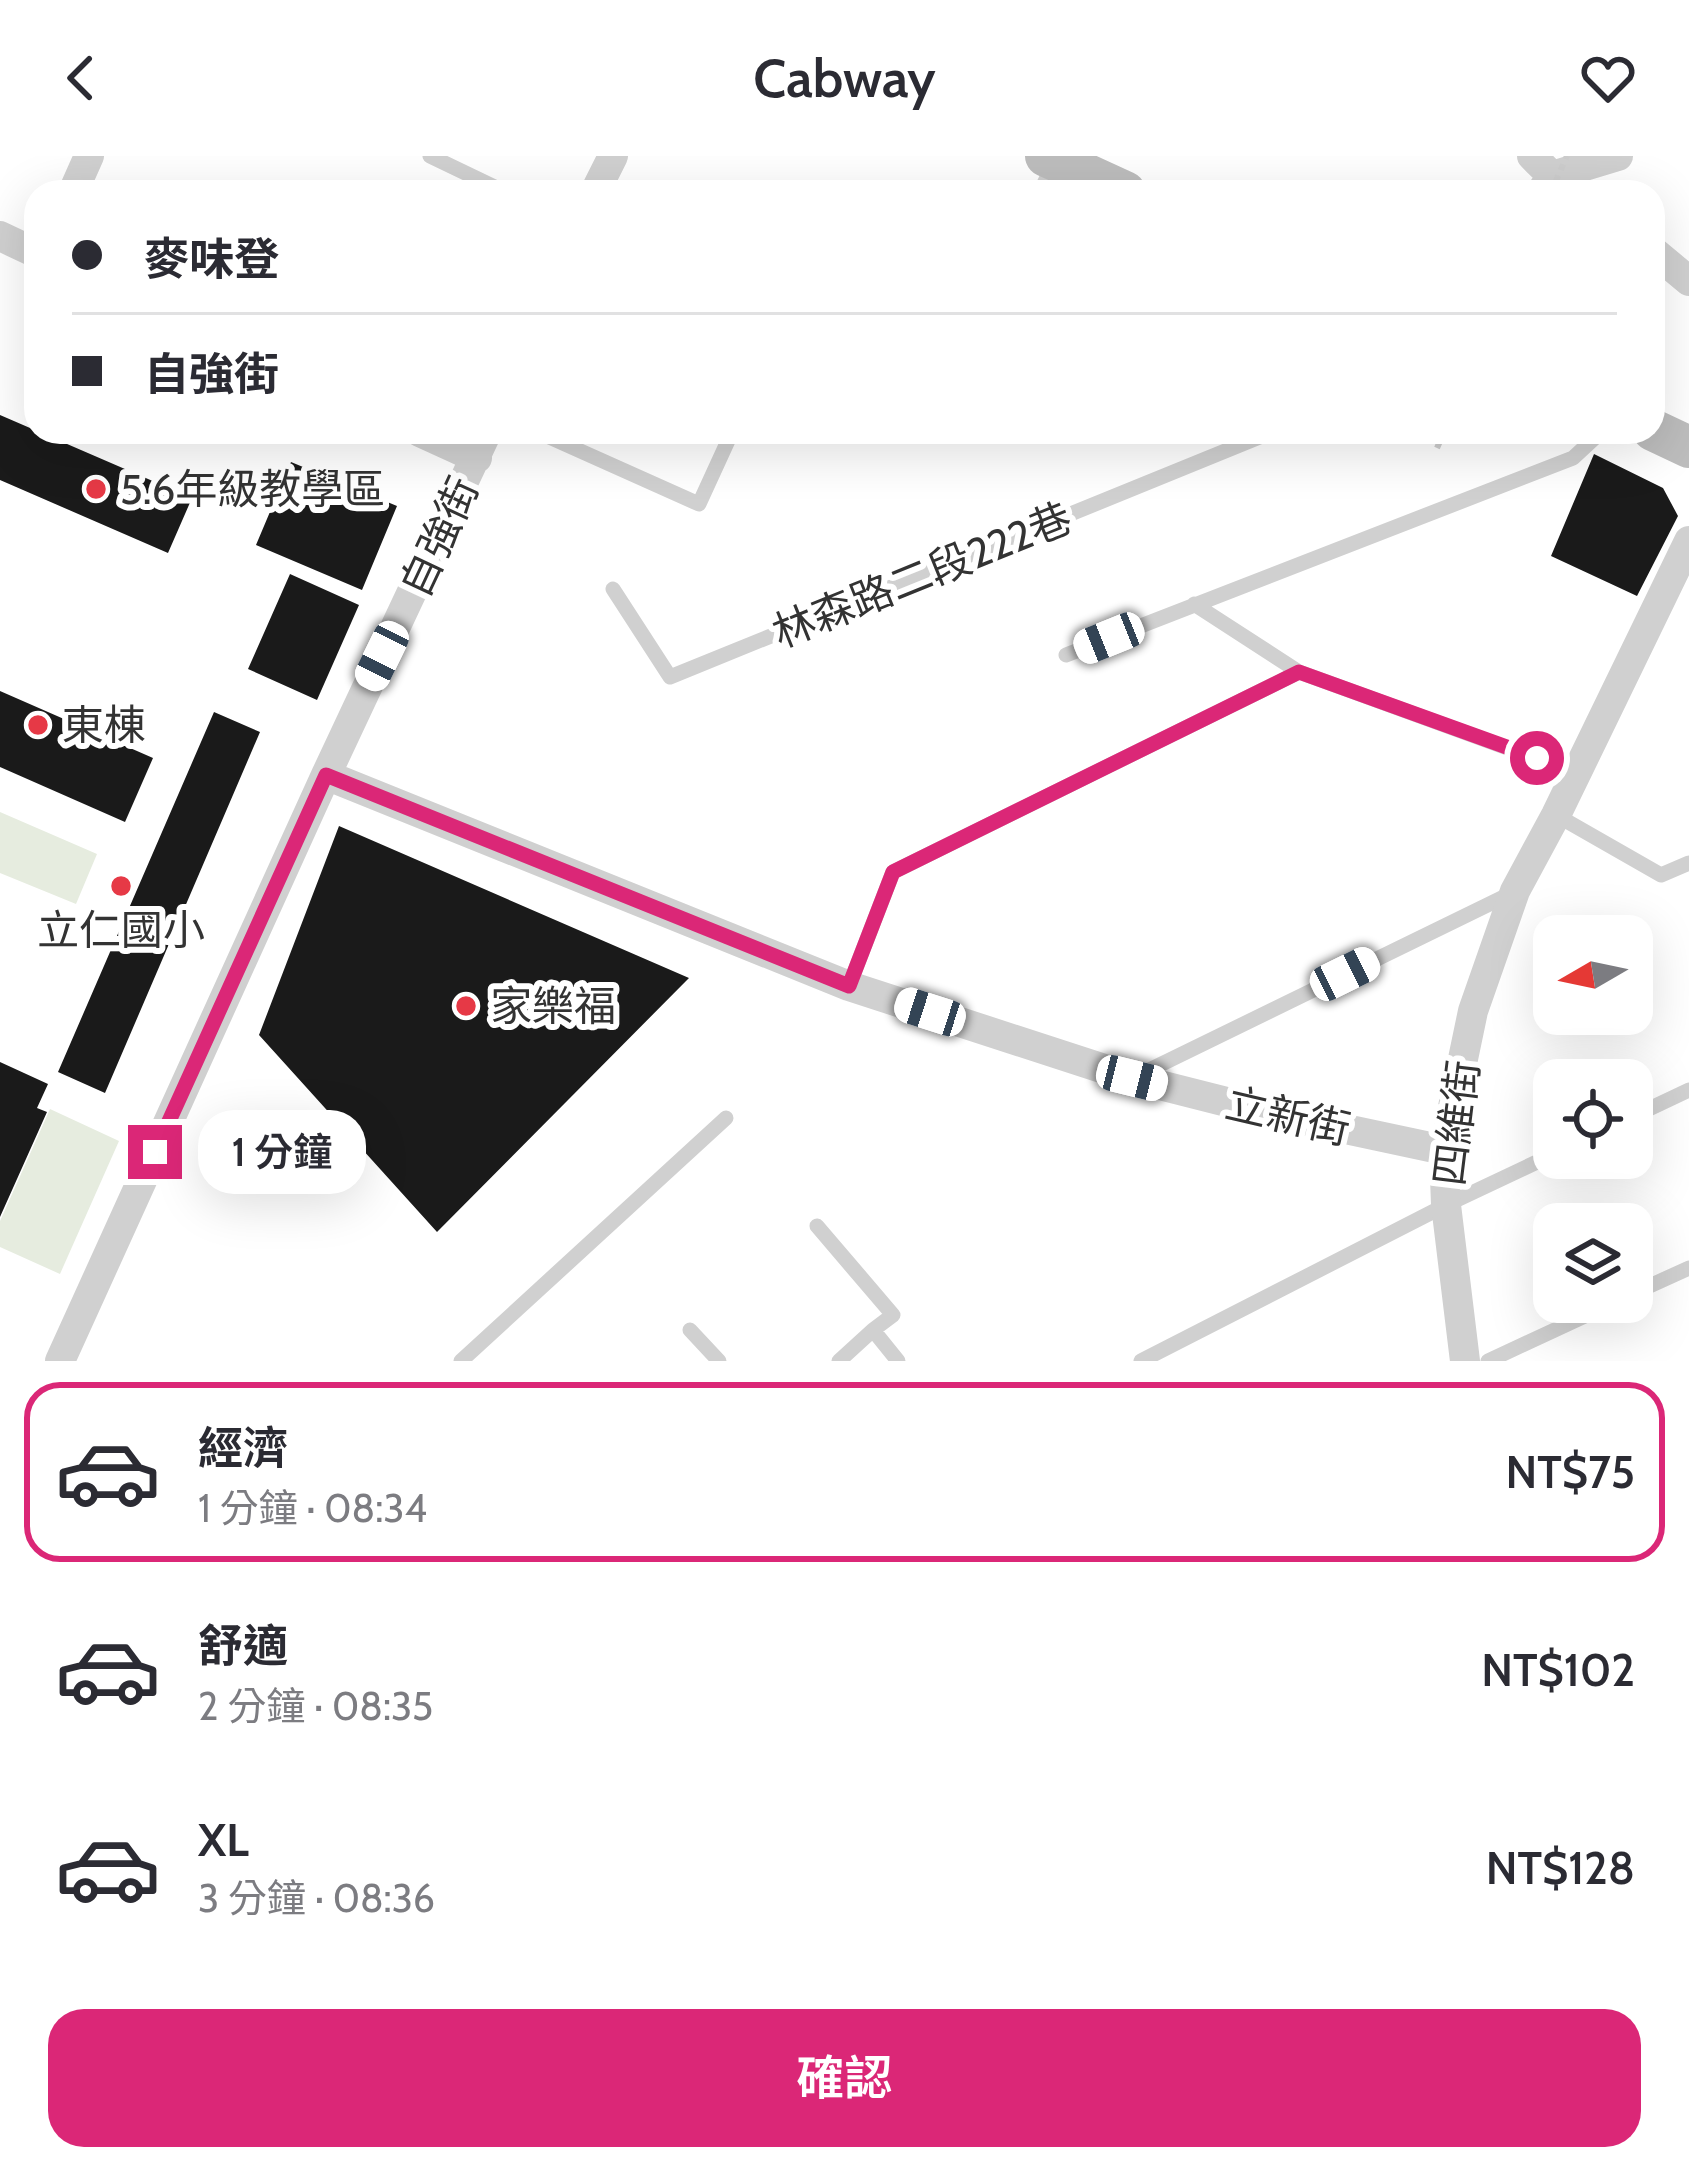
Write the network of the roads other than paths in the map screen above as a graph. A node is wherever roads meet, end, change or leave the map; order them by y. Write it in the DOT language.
graph roads {
  1 [pos="430,156"];
  2 [pos="1610,158"];
  3 [pos="1047,169"];
  4 [pos="1553,177"];
  5 [pos="480,180"];
  6 [pos="1084,180"];
  7 [pos="1665,261"];
  8 [pos="1689,281"];
  9 [pos="565,444"];
  10 [pos="726,444"];
  11 [pos="1243,444"];
  12 [pos="1588,444"];
  13 [pos="482,445"];
  14 [pos="1689,541"];
  15 [pos="613,589"];
  16 [pos="1194,604"];
  17 [pos="1066,655"];
  18 [pos="1299,672"];
  19 [pos="1576,773"];
  20 [pos="326,775"];
  21 [pos="1556,815"];
  22 [pos="1689,863"];
  23 [pos="1515,891"];
  24 [pos="849,986"];
  25 [pos="1132,1078"];
  26 [pos="1689,1090"];
  27 [pos="1653,1107"];
  28 [pos="726,1118"];
  29 [pos="1444,1150"];
  30 [pos="1533,1164"];
  31 [pos="1446,1205"];
  32 [pos="817,1226"];
  33 [pos="1689,1268"];
  34 [pos="1653,1284"];
  35 [pos="1570,1323"];
  36 [pos="691,1330"];
  37 [pos="872,1330"];
  38 [pos="60,1361"];
  39 [pos="461,1361"];
  40 [pos="719,1361"];
  41 [pos="839,1361"];
  42 [pos="898,1361"];
  43 [pos="1141,1361"];
  44 [pos="1465,1361"];
  45 [pos="1488,1361"];
  1 -- 5 [label="lane"];
  2 -- 4 [label="street"];
  3 -- 6 [label="main road"];
  7 -- 8 [label="street"];
  9 -- 10 [label="lane"];
  11 -- 15 [label="lane, 林森路二段222巷"];
  12 -- 16 [label="lane"];
  13 -- 20 [label="street, 自強街"];
  14 -- 19 [label="street, 四維街"];
  16 -- 17 [label="lane"];
  16 -- 18 [label="lane"];
  18 -- 19 [label="lane"];
  18 -- 24 [label="lane"];
  19 -- 21 [label="street, 四維街"];
  20 -- 24 [label="street, 立新街"];
  20 -- 38 [label="street, 自強街"];
  21 -- 22 [label="lane"];
  21 -- 23 [label="street, 四維街"];
  23 -- 25 [label="lane"];
  23 -- 29 [label="street, 四維街"];
  24 -- 25 [label="street, 立新街"];
  25 -- 29 [label="street, 立新街"];
  26 -- 27 [label="lane"];
  28 -- 39 [label="lane"];
  29 -- 31 [label="street, 四維街"];
  30 -- 31 [label="lane"];
  31 -- 43 [label="lane"];
  31 -- 44 [label="street, 四維街"];
  32 -- 37 [label="lane"];
  33 -- 34 [label="lane"];
  35 -- 45 [label="lane"];
  36 -- 40 [label="lane"];
  37 -- 41 [label="lane"];
  37 -- 42 [label="lane"];
}
